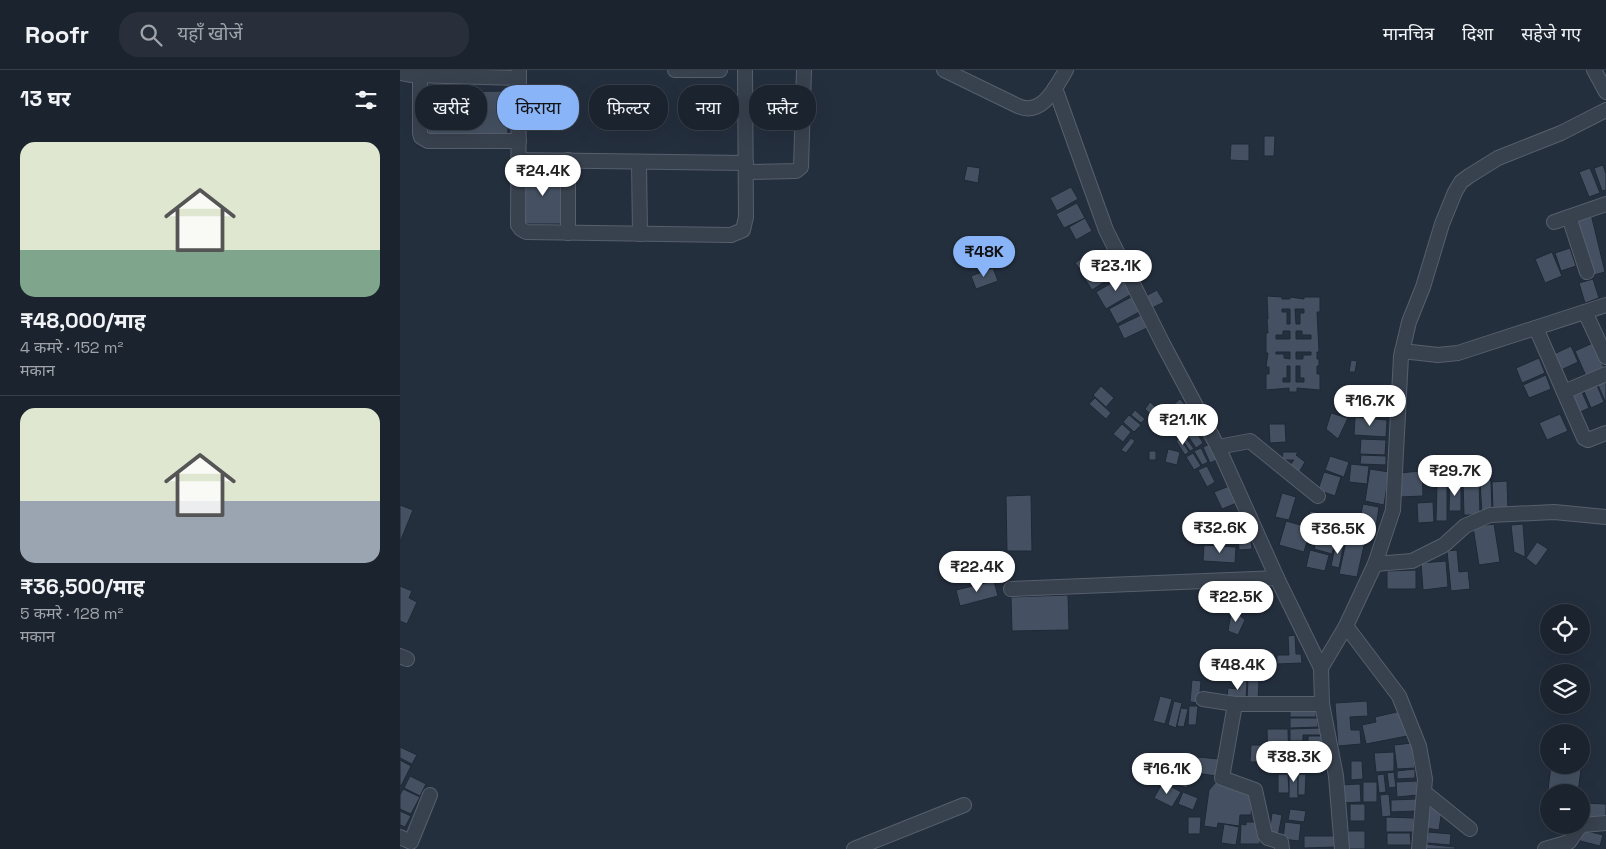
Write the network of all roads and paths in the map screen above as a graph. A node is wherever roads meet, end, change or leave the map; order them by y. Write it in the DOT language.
graph roads {
  1 [pos="675,70"];
  2 [pos="720,70"];
  3 [pos="745,70"];
  4 [pos="804,70"];
  5 [pos="944,70"];
  6 [pos="1594,70"];
  7 [pos="400,73"];
  8 [pos="519,74"];
  9 [pos="420,76"];
  10 [pos="1060,80"];
  11 [pos="1606,92"];
  12 [pos="1606,110"];
  13 [pos="519,141"];
  14 [pos="519,160"];
  15 [pos="568,160"];
  16 [pos="639,162"];
  17 [pos="746,168"];
  18 [pos="1606,204"];
  19 [pos="1569,217"];
  20 [pos="1554,222"];
  21 [pos="568,233"];
  22 [pos="640,234"];
  23 [pos="1586,272"];
  24 [pos="1606,305"];
  25 [pos="1585,312"];
  26 [pos="1536,328"];
  27 [pos="1402,351"];
  28 [pos="1606,357"];
  29 [pos="1606,374"];
  30 [pos="1564,392"];
  31 [pos="1606,433"];
  32 [pos="1218,447"];
  33 [pos="1318,496"];
  34 [pos="1606,517"];
  35 [pos="1375,564"];
  36 [pos="1277,578"];
  37 [pos="1010,589"];
  38 [pos="1346,626"];
  39 [pos="1321,668"];
  40 [pos="1203,699"];
  41 [pos="1235,704"];
  42 [pos="1322,704"];
  43 [pos="1424,792"];
  44 [pos="430,796"];
  45 [pos="964,804"];
  46 [pos="1606,823"];
  47 [pos="1470,828"];
  48 [pos="400,837"];
  49 [pos="876,844"];
  50 [pos="1569,845"];
  51 [pos="854,849"];
  52 [pos="1282,849"];
  53 [pos="1342,849"];
  54 [pos="1419,849"];
  55 [pos="1545,849"];
  1 -- 2 [label="street"];
  3 -- 17 [label="street"];
  4 -- 17 [label="street"];
  5 -- 10 [label="street"];
  6 -- 11 [label="street"];
  7 -- 9 [label="street"];
  8 -- 9 [label="street"];
  8 -- 13 [label="street"];
  9 -- 13 [label="street"];
  10 -- 32 [label="street"];
  12 -- 27 [label="street"];
  13 -- 14 [label="street"];
  14 -- 15 [label="street"];
  14 -- 21 [label="street"];
  15 -- 16 [label="street"];
  15 -- 21 [label="street"];
  16 -- 17 [label="street"];
  16 -- 22 [label="street"];
  17 -- 22 [label="street"];
  18 -- 19 [label="street"];
  19 -- 20 [label="street"];
  19 -- 23 [label="street"];
  21 -- 22 [label="street"];
  24 -- 25 [label="street"];
  25 -- 26 [label="street"];
  25 -- 28 [label="street"];
  26 -- 27 [label="street"];
  26 -- 30 [label="street"];
  27 -- 35 [label="street"];
  29 -- 30 [label="street"];
  30 -- 31 [label="street"];
  32 -- 33 [label="street"];
  32 -- 36 [label="street"];
  34 -- 35 [label="street"];
  35 -- 38 [label="street"];
  36 -- 37 [label="street"];
  36 -- 39 [label="street"];
  38 -- 39 [label="street"];
  38 -- 43 [label="street"];
  39 -- 42 [label="street"];
  40 -- 41 [label="street"];
  41 -- 42 [label="street"];
  41 -- 52 [label="street"];
  42 -- 53 [label="street"];
  43 -- 47 [label="street"];
  43 -- 54 [label="street"];
  44 -- 48 [label="street"];
  45 -- 49 [label="street"];
  46 -- 50 [label="street"];
  49 -- 51 [label="street"];
  50 -- 55 [label="street"];
}
